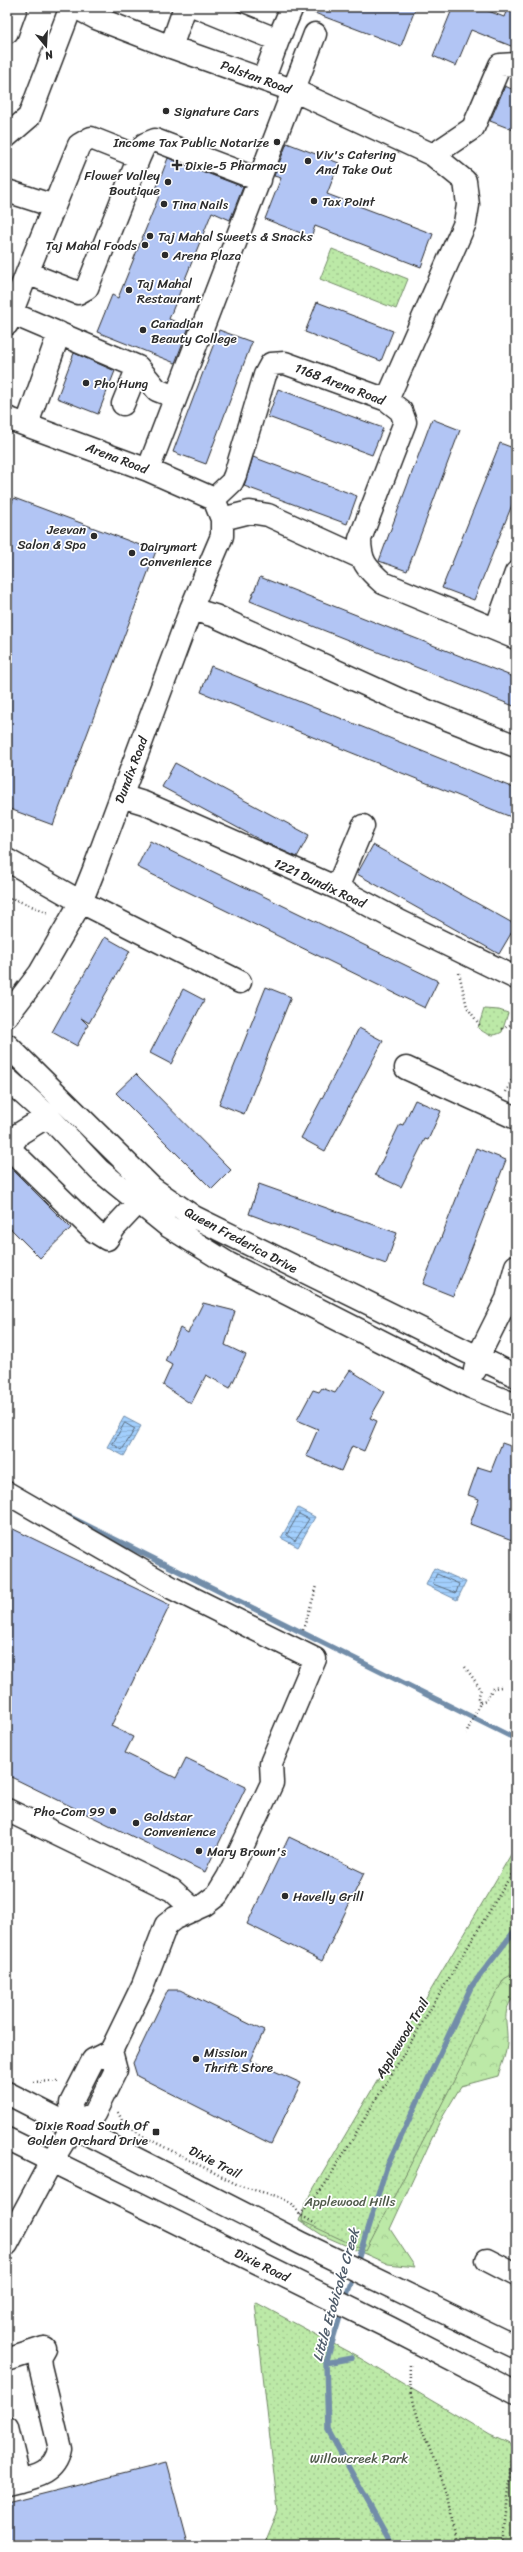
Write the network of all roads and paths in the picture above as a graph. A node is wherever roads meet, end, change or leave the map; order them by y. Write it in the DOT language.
graph roads {
  1 [pos="16,7"];
  2 [pos="71,7"];
  3 [pos="75,7"];
  4 [pos="185,7"];
  5 [pos="197,7"];
  6 [pos="292,7"];
  7 [pos="7,32"];
  8 [pos="315,34"];
  9 [pos="278,40"];
  10 [pos="171,47"];
  11 [pos="516,64"];
  12 [pos="264,78"];
  13 [pos="295,90"];
  14 [pos="7,136"];
  15 [pos="433,155"];
  16 [pos="139,157"];
  17 [pos="260,180"];
  18 [pos="7,191"];
  19 [pos="54,206"];
  20 [pos="27,273"];
  21 [pos="9,318"];
  22 [pos="59,333"];
  23 [pos="138,367"];
  24 [pos="175,398"];
  25 [pos="387,400"];
  26 [pos="123,404"];
  27 [pos="17,421"];
  28 [pos="148,470"];
  29 [pos="218,509"];
  30 [pos="360,556"];
  31 [pos="516,573"];
  32 [pos="191,608"];
  33 [pos="496,629"];
  34 [pos="516,638"];
  35 [pos="516,746"];
  36 [pos="121,796"];
  37 [pos="363,826"];
  38 [pos="7,860"];
  39 [pos="337,888"];
  40 [pos="80,902"];
  41 [pos="7,910"];
  42 [pos="50,913"];
  43 [pos="465,953"];
  44 [pos="516,978"];
  45 [pos="240,982"];
  46 [pos="7,1016"];
  47 [pos="516,1022"];
  48 [pos="481,1027"];
  49 [pos="502,1030"];
  50 [pos="7,1045"];
  51 [pos="406,1068"];
  52 [pos="7,1079"];
  53 [pos="48,1116"];
  54 [pos="516,1118"];
  55 [pos="145,1196"];
  56 [pos="516,1266"];
  57 [pos="478,1357"];
  58 [pos="516,1376"];
  59 [pos="471,1387"];
  60 [pos="516,1405"];
  61 [pos="7,1493"];
  62 [pos="317,1586"];
  63 [pos="306,1625"];
  64 [pos="465,1668"];
  65 [pos="501,1687"];
  66 [pos="480,1704"];
  67 [pos="466,1734"];
  68 [pos="7,1810"];
  69 [pos="516,1867"];
  70 [pos="194,1910"];
  71 [pos="29,2081"];
  72 [pos="67,2082"];
  73 [pos="7,2093"];
  74 [pos="117,2107"];
  75 [pos="73,2126"];
  76 [pos="7,2139"];
  77 [pos="51,2162"];
  78 [pos="300,2215"];
  79 [pos="316,2224"];
  80 [pos="7,2244"];
  81 [pos="487,2260"];
  82 [pos="516,2275"];
  83 [pos="516,2347"];
  84 [pos="7,2360"];
  85 [pos="410,2365"];
  86 [pos="516,2393"];
  87 [pos="7,2428"];
  88 [pos="516,2433"];
  89 [pos="13,2483"];
  90 [pos="455,2545"];
  91 [pos="502,2545"];
  1 -- 7 [label="street"];
  2 -- 14 [label="street"];
  3 -- 10 [label="street, Palstan Road"];
  4 -- 10 [label="street"];
  5 -- 9 [label="street"];
  6 -- 9 [label="street"];
  8 -- 13 [label="street"];
  9 -- 12 [label="street"];
  10 -- 12 [label="street, Palstan Road"];
  11 -- 15 [label="street"];
  12 -- 13 [label="street, Palstan Road"];
  13 -- 15 [label="street, Palstan Road"];
  13 -- 17 [label="street"];
  15 -- 25 [label="street, Palstan Road"];
  16 -- 17 [label="street"];
  16 -- 19 [label="street"];
  16 -- 20 [label="street"];
  17 -- 24 [label="street"];
  18 -- 19 [label="street"];
  19 -- 20 [label="street"];
  20 -- 21 [label="street"];
  21 -- 22 [label="street"];
  22 -- 23 [label="street"];
  22 -- 27 [label="street"];
  23 -- 24 [label="street"];
  23 -- 26 [label="street"];
  24 -- 28 [label="street"];
  25 -- 29 [label="street, 1168 Arena Road"];
  25 -- 30 [label="street, 1168 Arena Road"];
  27 -- 28 [label="street, Arena Road"];
  28 -- 29 [label="street, Arena Road"];
  29 -- 30 [label="street"];
  29 -- 32 [label="street, Dundix Road"];
  30 -- 33 [label="street"];
  31 -- 33 [label="street"];
  32 -- 35 [label="street"];
  32 -- 36 [label="street, Dundix Road"];
  33 -- 34 [label="street"];
  36 -- 39 [label="street, 1221 Dundix Road"];
  36 -- 40 [label="street, Dundix Road"];
  37 -- 39 [label="street"];
  38 -- 40 [label="street"];
  39 -- 43 [label="street, 1221 Dundix Road"];
  40 -- 45 [label="street"];
  40 -- 46 [label="street, Dundix Road"];
  41 -- 42 [label="path"];
  43 -- 44 [label="street, 1221 Dundix Road"];
  43 -- 48 [label="path"];
  47 -- 49 [label="path"];
  50 -- 55 [label="street, Queen Frederica Drive"];
  51 -- 54 [label="street"];
  52 -- 53 [label="street, Queen Frederica Drive"];
  53 -- 55 [label="street, Queen Frederica Drive"];
  53 -- 55 [label="street"];
  55 -- 57 [label="street, Queen Frederica Drive"];
  55 -- 59 [label="street, Queen Frederica Drive"];
  56 -- 57 [label="street"];
  57 -- 58 [label="street, Queen Frederica Drive"];
  57 -- 59 [label="street"];
  59 -- 60 [label="street, Queen Frederica Drive"];
  61 -- 70 [label="street"];
  62 -- 63 [label="path"];
  64 -- 66 [label="path"];
  65 -- 66 [label="path"];
  66 -- 67 [label="path"];
  68 -- 70 [label="street"];
  69 -- 78 [label="path, Applewood Trail"];
  70 -- 75 [label="street"];
  71 -- 72 [label="path"];
  73 -- 75 [label="street"];
  74 -- 78 [label="path, Dixie Trail"];
  75 -- 77 [label="street"];
  75 -- 83 [label="street"];
  76 -- 77 [label="street, Dixie Road"];
  77 -- 80 [label="street"];
  77 -- 86 [label="street, Dixie Road"];
  78 -- 79 [label="path, Dixie Trail"];
  81 -- 82 [label="street"];
  84 -- 89 [label="street"];
  85 -- 90 [label="path"];
  87 -- 89 [label="street"];
  88 -- 91 [label="path"];
}
